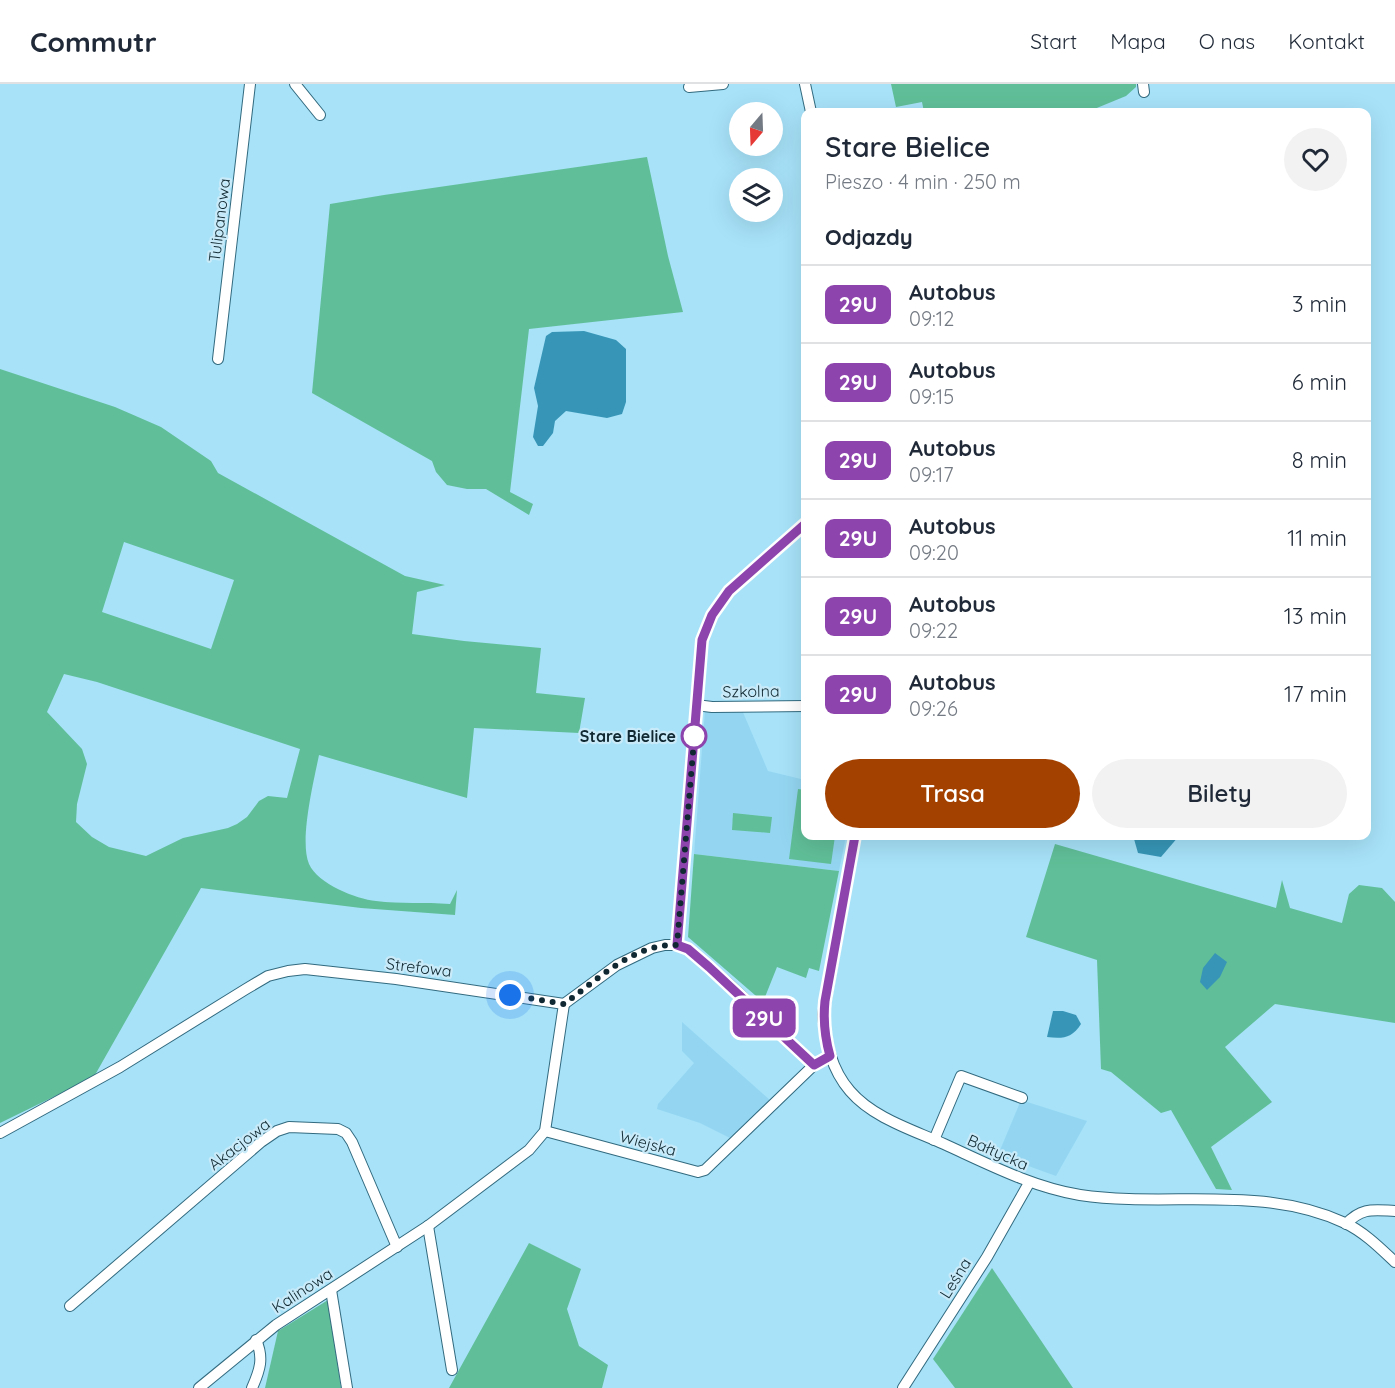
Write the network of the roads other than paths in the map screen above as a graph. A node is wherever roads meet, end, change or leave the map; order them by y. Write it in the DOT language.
graph roads {
  1 [pos="250,84"];
  2 [pos="295,84"];
  3 [pos="723,84"];
  4 [pos="805,84"];
  5 [pos="689,87"];
  6 [pos="810,108"];
  7 [pos="320,115"];
  8 [pos="218,359"];
  9 [pos="801,527"];
  10 [pos="696,705"];
  11 [pos="801,706"];
  12 [pos="854,840"];
  13 [pos="677,945"];
  14 [pos="564,1004"];
  15 [pos="830,1056"];
  16 [pos="814,1065"];
  17 [pos="1022,1098"];
  18 [pos="545,1131"];
  19 [pos="0,1133"];
  20 [pos="934,1140"];
  21 [pos="1029,1183"];
  22 [pos="1395,1211"];
  23 [pos="1346,1224"];
  24 [pos="428,1226"];
  25 [pos="397,1247"];
  26 [pos="1395,1262"];
  27 [pos="331,1290"];
  28 [pos="70,1306"];
  29 [pos="256,1340"];
  30 [pos="452,1370"];
  31 [pos="199,1388"];
  32 [pos="252,1388"];
  33 [pos="347,1388"];
  34 [pos="903,1388"];
  1 -- 8 [label="street, Tulipanowa"];
  2 -- 7 [label="street"];
  3 -- 5 [label="street"];
  4 -- 6 [label="street"];
  9 -- 10 [label="street"];
  10 -- 11 [label="street, Szkolna"];
  10 -- 13 [label="street"];
  12 -- 15 [label="street, Bałtycka"];
  13 -- 14 [label="street"];
  13 -- 16 [label="street"];
  14 -- 18 [label="street"];
  14 -- 19 [label="street, Strefowa"];
  15 -- 16 [label="street, Wiejska"];
  15 -- 20 [label="street, Bałtycka"];
  16 -- 18 [label="street, Wiejska"];
  17 -- 20 [label="street"];
  18 -- 24 [label="street, Kalinowa"];
  20 -- 21 [label="street, Bałtycka"];
  21 -- 23 [label="street, Bałtycka"];
  21 -- 34 [label="street, Leśna"];
  22 -- 23 [label="street"];
  23 -- 26 [label="street, Bałtycka"];
  24 -- 25 [label="street, Kalinowa"];
  24 -- 30 [label="street"];
  25 -- 27 [label="street, Kalinowa"];
  25 -- 28 [label="street, Akacjowa"];
  27 -- 29 [label="street, Kalinowa"];
  27 -- 33 [label="street"];
  29 -- 31 [label="street, Kalinowa"];
  29 -- 32 [label="street"];
}
